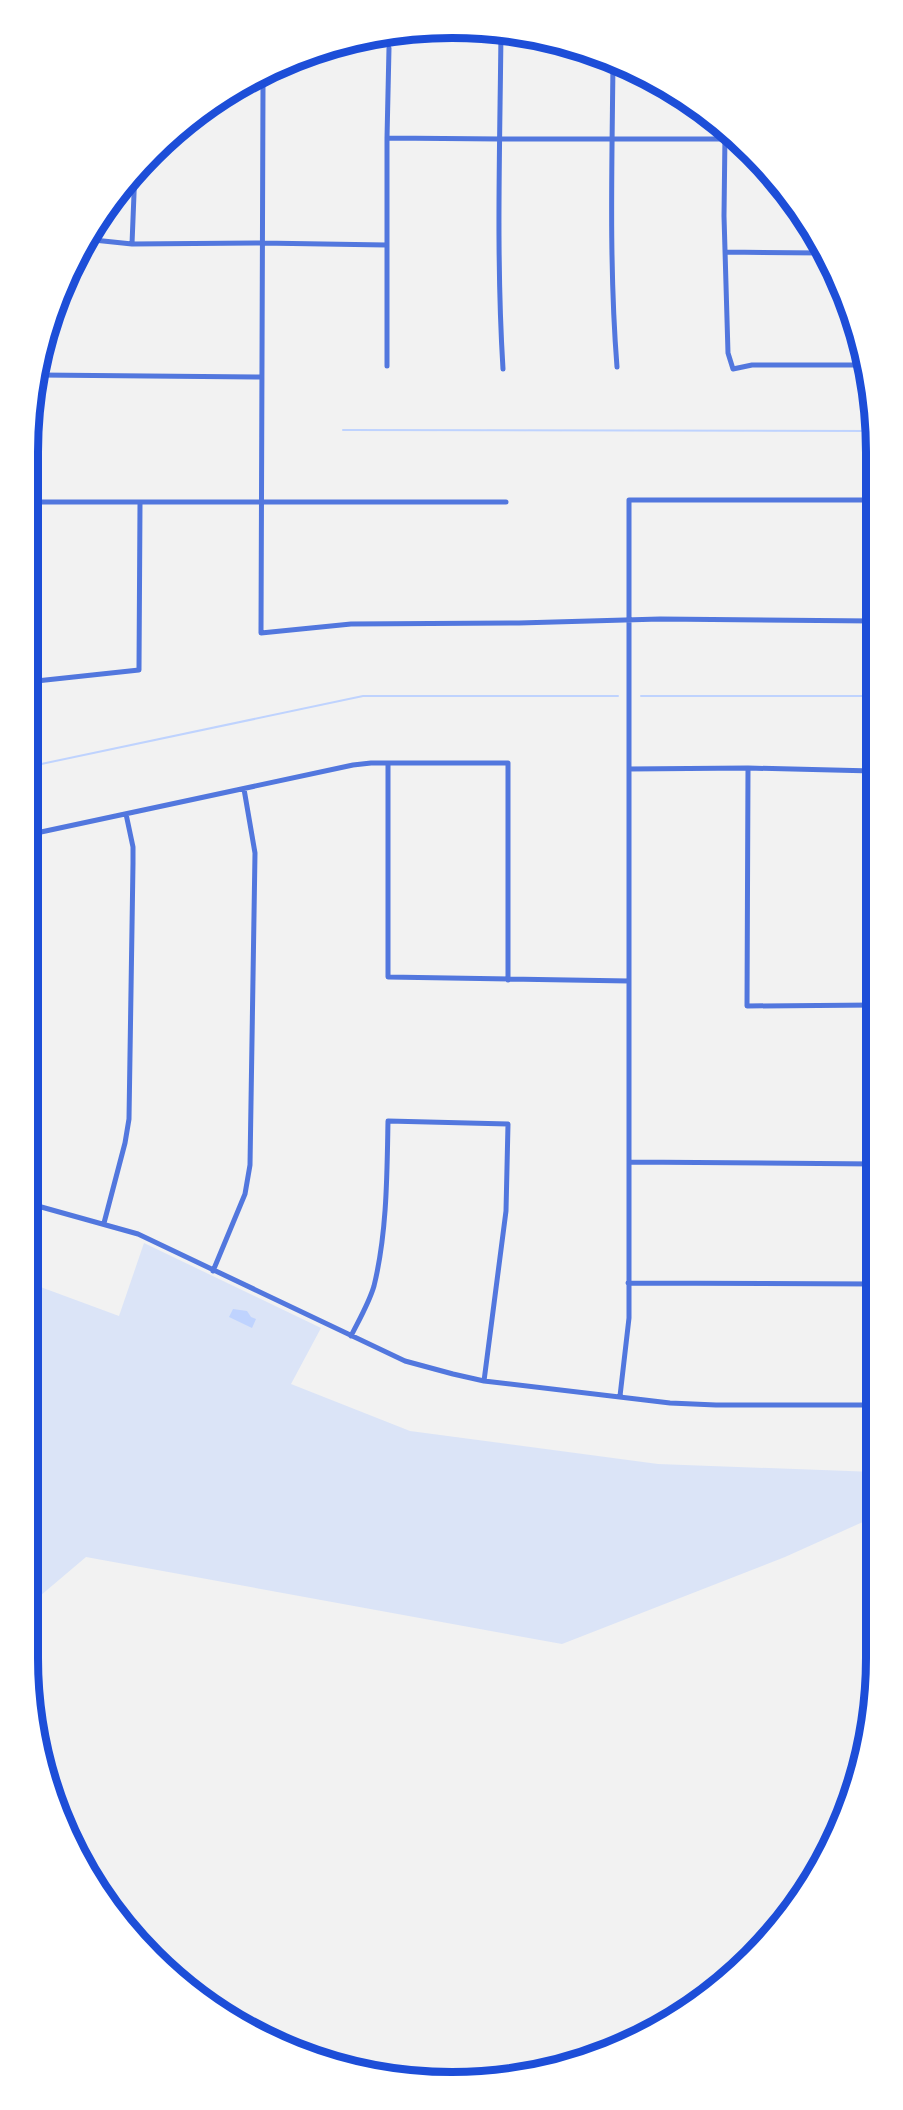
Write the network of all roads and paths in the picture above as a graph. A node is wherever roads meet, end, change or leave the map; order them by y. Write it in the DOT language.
graph roads {
  1 [pos="501,40"];
  2 [pos="389,48"];
  3 [pos="613,70"];
  4 [pos="259,85"];
  5 [pos="721,137"];
  6 [pos="387,138"];
  7 [pos="612,139"];
  8 [pos="500,140"];
  9 [pos="727,143"];
  10 [pos="134,186"];
  11 [pos="95,240"];
  12 [pos="261,243"];
  13 [pos="132,244"];
  14 [pos="386,245"];
  15 [pos="725,252"];
  16 [pos="814,252"];
  17 [pos="856,365"];
  18 [pos="387,366"];
  19 [pos="617,367"];
  20 [pos="503,369"];
  21 [pos="44,375"];
  22 [pos="261,377"];
  23 [pos="866,500"];
  24 [pos="38,502"];
  25 [pos="262,502"];
  26 [pos="506,502"];
  27 [pos="140,504"];
  28 [pos="629,620"];
  29 [pos="866,621"];
  30 [pos="38,681"];
  31 [pos="388,763"];
  32 [pos="748,768"];
  33 [pos="629,769"];
  34 [pos="866,771"];
  35 [pos="244,789"];
  36 [pos="126,814"];
  37 [pos="38,833"];
  38 [pos="508,980"];
  39 [pos="629,981"];
  40 [pos="866,1005"];
  41 [pos="629,1162"];
  42 [pos="866,1164"];
  43 [pos="38,1206"];
  44 [pos="104,1223"];
  45 [pos="213,1271"];
  46 [pos="628,1283"];
  47 [pos="866,1284"];
  48 [pos="351,1336"];
  49 [pos="484,1381"];
  50 [pos="620,1396"];
  51 [pos="866,1405"];
  1 -- 8 [label="street"];
  2 -- 6 [label="street"];
  3 -- 7 [label="street"];
  4 -- 12 [label="street"];
  5 -- 7 [label="street"];
  6 -- 8 [label="street"];
  6 -- 14 [label="street"];
  7 -- 8 [label="street"];
  7 -- 19 [label="street"];
  8 -- 20 [label="street"];
  9 -- 15 [label="street"];
  10 -- 13 [label="street"];
  11 -- 13 [label="street"];
  12 -- 13 [label="street"];
  12 -- 14 [label="street"];
  12 -- 22 [label="street"];
  14 -- 18 [label="street"];
  15 -- 16 [label="street"];
  15 -- 17 [label="street"];
  21 -- 22 [label="street"];
  22 -- 25 [label="street"];
  23 -- 28 [label="street"];
  24 -- 27 [label="street"];
  25 -- 26 [label="street"];
  25 -- 27 [label="street"];
  25 -- 28 [label="street"];
  27 -- 30 [label="street"];
  28 -- 29 [label="street"];
  28 -- 33 [label="street"];
  31 -- 35 [label="street"];
  31 -- 38 [label="street"];
  31 -- 38 [label="street"];
  32 -- 33 [label="street"];
  32 -- 34 [label="street"];
  32 -- 40 [label="street"];
  33 -- 39 [label="street"];
  35 -- 36 [label="street"];
  35 -- 45 [label="street"];
  36 -- 37 [label="street"];
  36 -- 44 [label="street"];
  38 -- 39 [label="street"];
  39 -- 41 [label="street"];
  41 -- 42 [label="street"];
  41 -- 46 [label="street"];
  43 -- 44 [label="street"];
  44 -- 45 [label="street"];
  45 -- 48 [label="street"];
  46 -- 47 [label="street"];
  46 -- 50 [label="street"];
  48 -- 49 [label="street"];
  48 -- 49 [label="street"];
  49 -- 50 [label="street"];
  50 -- 51 [label="street"];
}
